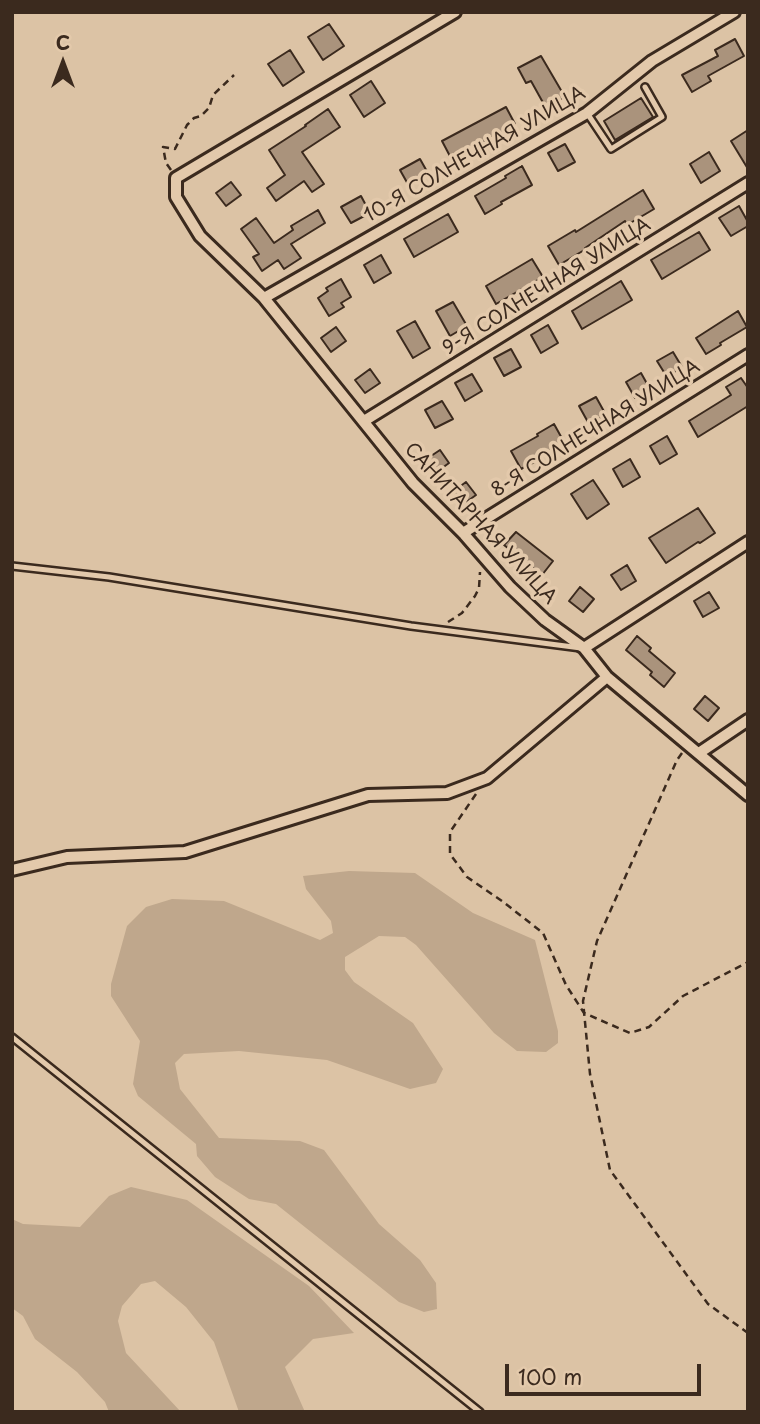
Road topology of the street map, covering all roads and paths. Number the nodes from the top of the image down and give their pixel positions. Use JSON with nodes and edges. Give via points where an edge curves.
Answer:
{"nodes":[{"id":1,"x":454,"y":12,"type":"edge"},
{"id":2,"x":734,"y":12,"type":"edge"},
{"id":3,"x":234,"y":75,"type":"dead end"},
{"id":4,"x":645,"y":87,"type":"dead end"},
{"id":5,"x":587,"y":113,"type":"junction"},
{"id":6,"x":176,"y":178,"type":"junction"},
{"id":7,"x":748,"y":183,"type":"edge"},
{"id":8,"x":264,"y":298,"type":"junction"},
{"id":9,"x":748,"y":355,"type":"edge"},
{"id":10,"x":364,"y":421,"type":"junction"},
{"id":11,"x":463,"y":533,"type":"junction"},
{"id":12,"x":748,"y":542,"type":"edge"},
{"id":13,"x":478,"y":563,"type":"dead end"},
{"id":14,"x":12,"y":566,"type":"edge"},
{"id":15,"x":444,"y":624,"type":"dead end"},
{"id":16,"x":584,"y":648,"type":"junction"},
{"id":17,"x":607,"y":677,"type":"junction"},
{"id":18,"x":748,"y":720,"type":"edge"},
{"id":19,"x":688,"y":744,"type":"junction"},
{"id":20,"x":699,"y":753,"type":"junction"},
{"id":21,"x":487,"y":778,"type":"junction"},
{"id":22,"x":748,"y":795,"type":"edge"},
{"id":23,"x":12,"y":870,"type":"edge"},
{"id":24,"x":748,"y":962,"type":"edge"},
{"id":25,"x":584,"y":1013,"type":"junction"},
{"id":26,"x":12,"y":1038,"type":"edge"},
{"id":27,"x":748,"y":1333,"type":"edge"},
{"id":28,"x":480,"y":1412,"type":"edge"}],
"edges":[{"from":1,"to":6,"type":"street"},
{"from":2,"to":5,"type":"street","name":"10-Я СОЛНЕЧНАЯ УЛИЦА","via":[[652,61]]},
{"from":3,"to":6,"type":"path","via":[[213,95],[209,108],[187,125],[175,149],[163,147]]},
{"from":4,"to":5,"type":"lane","via":[[662,117],[611,149]]},
{"from":5,"to":8,"type":"street","name":"10-Я СОЛНЕЧНАЯ УЛИЦА"},
{"from":6,"to":8,"type":"street","name":"САНИТАРНАЯ УЛИЦА","via":[[176,197],[200,236]]},
{"from":7,"to":10,"type":"street","name":"9-Я СОЛНЕЧНАЯ УЛИЦА"},
{"from":8,"to":10,"type":"street","name":"САНИТАРНАЯ УЛИЦА"},
{"from":9,"to":11,"type":"street","name":"8-Я СОЛНЕЧНАЯ УЛИЦА"},
{"from":10,"to":11,"type":"street","name":"САНИТАРНАЯ УЛИЦА","via":[[413,483]]},
{"from":11,"to":16,"type":"street","name":"САНИТАРНАЯ УЛИЦА","via":[[510,587]]},
{"from":12,"to":16,"type":"street"},
{"from":13,"to":15,"type":"path","via":[[481,573],[475,596]]},
{"from":14,"to":16,"type":"lane"},
{"from":16,"to":17,"type":"street","name":"САНИТАРНАЯ УЛИЦА"},
{"from":17,"to":19,"type":"street","name":"САНИТАРНАЯ УЛИЦА"},
{"from":17,"to":21,"type":"street"},
{"from":18,"to":20,"type":"street"},
{"from":19,"to":20,"type":"street","name":"САНИТАРНАЯ УЛИЦА"},
{"from":19,"to":25,"type":"path","via":[[597,941]]},
{"from":20,"to":22,"type":"street","name":"САНИТАРНАЯ УЛИЦА"},
{"from":21,"to":23,"type":"street","via":[[447,793],[369,795],[185,852],[67,858]]},
{"from":21,"to":25,"type":"path","via":[[450,832],[450,854],[467,877],[542,933]]},
{"from":24,"to":25,"type":"path","via":[[683,996],[649,1027],[630,1032]]},
{"from":25,"to":27,"type":"path","via":[[590,1074],[610,1170],[708,1304]]},
{"from":26,"to":28,"type":"lane"}]}
